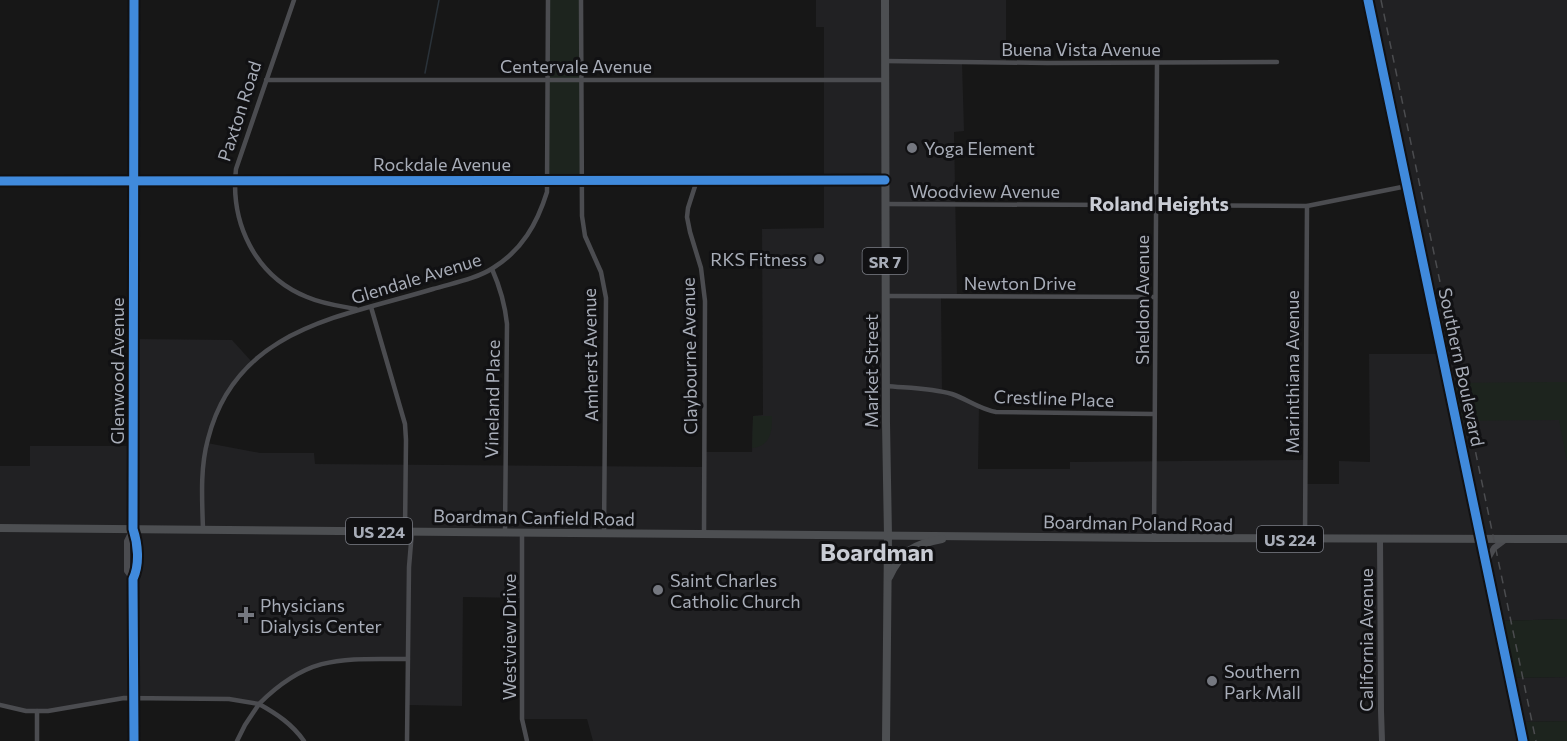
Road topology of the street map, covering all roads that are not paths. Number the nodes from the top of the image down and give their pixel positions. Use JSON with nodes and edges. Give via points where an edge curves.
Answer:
{"nodes":[{"id":1,"x":134,"y":0,"type":"edge"},
{"id":2,"x":294,"y":0,"type":"edge"},
{"id":3,"x":548,"y":0,"type":"edge"},
{"id":4,"x":581,"y":0,"type":"edge"},
{"id":5,"x":885,"y":0,"type":"edge"},
{"id":6,"x":1368,"y":0,"type":"edge"},
{"id":7,"x":885,"y":61,"type":"junction"},
{"id":8,"x":1277,"y":62,"type":"dead end"},
{"id":9,"x":1157,"y":63,"type":"junction"},
{"id":10,"x":266,"y":80,"type":"junction"},
{"id":11,"x":548,"y":80,"type":"junction"},
{"id":12,"x":582,"y":80,"type":"junction"},
{"id":13,"x":885,"y":80,"type":"junction"},
{"id":14,"x":697,"y":180,"type":"junction"},
{"id":15,"x":885,"y":180,"type":"junction"},
{"id":16,"x":0,"y":181,"type":"edge"},
{"id":17,"x":134,"y":181,"type":"junction"},
{"id":18,"x":236,"y":181,"type":"junction"},
{"id":19,"x":548,"y":181,"type":"junction"},
{"id":20,"x":581,"y":181,"type":"junction"},
{"id":21,"x":1407,"y":186,"type":"junction"},
{"id":22,"x":885,"y":204,"type":"junction"},
{"id":23,"x":1156,"y":205,"type":"junction"},
{"id":24,"x":1307,"y":206,"type":"junction"},
{"id":25,"x":492,"y":269,"type":"junction"},
{"id":26,"x":886,"y":296,"type":"junction"},
{"id":27,"x":1155,"y":297,"type":"junction"},
{"id":28,"x":371,"y":307,"type":"junction"},
{"id":29,"x":358,"y":309,"type":"junction"},
{"id":30,"x":886,"y":386,"type":"junction"},
{"id":31,"x":1155,"y":414,"type":"junction"},
{"id":32,"x":0,"y":528,"type":"edge"},
{"id":33,"x":133,"y":529,"type":"junction"},
{"id":34,"x":203,"y":529,"type":"junction"},
{"id":35,"x":409,"y":531,"type":"junction"},
{"id":36,"x":505,"y":532,"type":"junction"},
{"id":37,"x":522,"y":532,"type":"junction"},
{"id":38,"x":604,"y":533,"type":"junction"},
{"id":39,"x":704,"y":534,"type":"junction"},
{"id":40,"x":888,"y":536,"type":"junction"},
{"id":41,"x":957,"y":536,"type":"junction"},
{"id":42,"x":1154,"y":538,"type":"junction"},
{"id":43,"x":1380,"y":538,"type":"junction"},
{"id":44,"x":1481,"y":538,"type":"junction"},
{"id":45,"x":1305,"y":539,"type":"junction"},
{"id":46,"x":1508,"y":539,"type":"junction"},
{"id":47,"x":1567,"y":539,"type":"edge"},
{"id":48,"x":1486,"y":563,"type":"junction"},
{"id":49,"x":888,"y":581,"type":"junction"},
{"id":50,"x":408,"y":659,"type":"junction"},
{"id":51,"x":134,"y":699,"type":"junction"},
{"id":52,"x":259,"y":704,"type":"junction"},
{"id":53,"x":0,"y":705,"type":"edge"},
{"id":54,"x":37,"y":711,"type":"junction"},
{"id":55,"x":37,"y":741,"type":"edge"},
{"id":56,"x":134,"y":741,"type":"edge"},
{"id":57,"x":237,"y":741,"type":"edge"},
{"id":58,"x":304,"y":741,"type":"edge"},
{"id":59,"x":407,"y":741,"type":"edge"},
{"id":60,"x":527,"y":741,"type":"edge"},
{"id":61,"x":886,"y":741,"type":"edge"},
{"id":62,"x":1382,"y":741,"type":"edge"},
{"id":63,"x":1523,"y":741,"type":"edge"}],
"edges":[{"from":1,"to":17,"type":"street","name":"Glenwood Avenue"},
{"from":2,"to":10,"type":"street","name":"Paxton Road"},
{"from":3,"to":11,"type":"street","name":"Glendale Avenue"},
{"from":4,"to":12,"type":"street","name":"Amherst Avenue"},
{"from":5,"to":7,"type":"main road","name":"Market Street","number":"SR 7"},
{"from":6,"to":21,"type":"street","name":"Southern Boulevard"},
{"from":7,"to":9,"type":"street","name":"Buena Vista Avenue"},
{"from":7,"to":13,"type":"main road","name":"Market Street","number":"SR 7"},
{"from":8,"to":9,"type":"street","name":"Buena Vista Avenue"},
{"from":9,"to":23,"type":"street","name":"Sheldon Avenue"},
{"from":10,"to":11,"type":"street","name":"Centervale Avenue"},
{"from":10,"to":18,"type":"street","name":"Paxton Road","via":[[236,169]]},
{"from":11,"to":12,"type":"street","name":"Centervale Avenue"},
{"from":11,"to":19,"type":"street","name":"Glendale Avenue"},
{"from":12,"to":13,"type":"street","name":"Centervale Avenue"},
{"from":12,"to":20,"type":"street","name":"Amherst Avenue"},
{"from":13,"to":15,"type":"main road","name":"Market Street","number":"SR 7"},
{"from":14,"to":15,"type":"street","name":"Rockdale Avenue"},
{"from":14,"to":20,"type":"street","name":"Rockdale Avenue"},
{"from":14,"to":39,"type":"street","name":"Claybourne Avenue","via":[[687,217],[702,268],[705,301]]},
{"from":15,"to":22,"type":"main road","name":"Market Street","number":"SR 7"},
{"from":16,"to":17,"type":"street","name":"Rockdale Avenue"},
{"from":17,"to":18,"type":"street","name":"Rockdale Avenue"},
{"from":17,"to":33,"type":"street","name":"Glenwood Avenue"},
{"from":18,"to":19,"type":"street","name":"Rockdale Avenue"},
{"from":18,"to":29,"type":"street","name":"Paxton Road","via":[[238,215],[245,236],[271,274],[304,296]]},
{"from":19,"to":20,"type":"street","name":"Rockdale Avenue"},
{"from":19,"to":25,"type":"street","name":"Glendale Avenue","via":[[532,231]]},
{"from":20,"to":38,"type":"street","name":"Amherst Avenue","via":[[583,228],[601,272],[606,298]]},
{"from":21,"to":24,"type":"street","name":"Woodview Avenue"},
{"from":21,"to":44,"type":"street","name":"Southern Boulevard"},
{"from":22,"to":23,"type":"street","name":"Woodview Avenue"},
{"from":22,"to":26,"type":"main road","name":"Market Street","number":"SR 7"},
{"from":23,"to":24,"type":"street","name":"Woodview Avenue"},
{"from":23,"to":27,"type":"street","name":"Sheldon Avenue"},
{"from":24,"to":45,"type":"street","name":"Marinthiana Avenue"},
{"from":25,"to":28,"type":"street","name":"Glendale Avenue"},
{"from":25,"to":36,"type":"street","name":"Vineland Place","via":[[507,324]]},
{"from":26,"to":27,"type":"street","name":"Newton Drive"},
{"from":26,"to":30,"type":"main road","name":"Market Street","number":"SR 7"},
{"from":27,"to":31,"type":"street","name":"Sheldon Avenue"},
{"from":28,"to":29,"type":"street","name":"Glendale Avenue"},
{"from":28,"to":35,"type":"street","via":[[405,424]]},
{"from":29,"to":34,"type":"street","name":"Glendale Avenue","via":[[280,340],[234,382],[218,409],[208,439]]},
{"from":30,"to":31,"type":"street","name":"Crestline Place","via":[[942,392],[988,411],[1004,413]]},
{"from":30,"to":40,"type":"main road","name":"Market Street","number":"SR 7"},
{"from":31,"to":42,"type":"street","name":"Sheldon Avenue"},
{"from":32,"to":33,"type":"main road","name":"Boardman Canfield Road","number":"US 224"},
{"from":33,"to":34,"type":"main road","name":"Boardman Canfield Road","number":"US 224"},
{"from":33,"to":51,"type":"street","name":"Glenwood Avenue","via":[[137,541],[137,571],[133,579]]},
{"from":34,"to":35,"type":"main road","name":"Boardman Canfield Road","number":"US 224"},
{"from":35,"to":36,"type":"main road","name":"Boardman Canfield Road","number":"US 224"},
{"from":35,"to":50,"type":"street"},
{"from":36,"to":37,"type":"main road","name":"Boardman Canfield Road","number":"US 224"},
{"from":37,"to":38,"type":"main road","name":"Boardman Canfield Road","number":"US 224"},
{"from":37,"to":60,"type":"street","name":"Westview Drive","via":[[522,712]]},
{"from":38,"to":39,"type":"main road","name":"Boardman Canfield Road","number":"US 224"},
{"from":39,"to":40,"type":"main road","name":"Boardman Canfield Road","number":"US 224"},
{"from":40,"to":41,"type":"main road","name":"Boardman Poland Road","number":"US 224"},
{"from":40,"to":49,"type":"main road","name":"Market Street","number":"SR 7"},
{"from":41,"to":42,"type":"main road","name":"Boardman Poland Road","number":"US 224"},
{"from":41,"to":49,"type":"main road","via":[[909,549]]},
{"from":42,"to":45,"type":"main road","name":"Boardman Poland Road","number":"US 224"},
{"from":43,"to":44,"type":"main road","name":"Boardman Poland Road","number":"US 224"},
{"from":43,"to":45,"type":"main road","name":"Boardman Poland Road","number":"US 224"},
{"from":43,"to":62,"type":"street","name":"California Avenue"},
{"from":44,"to":46,"type":"main road","name":"Boardman Poland Road","number":"US 224"},
{"from":44,"to":48,"type":"street","name":"Southern Boulevard"},
{"from":46,"to":47,"type":"main road","name":"Boardman Poland Road","number":"US 224"},
{"from":46,"to":48,"type":"street","via":[[1495,547]]},
{"from":48,"to":63,"type":"street","name":"Southern Boulevard"},
{"from":49,"to":61,"type":"main road","name":"Market Street","number":"SR 7"},
{"from":50,"to":52,"type":"street","via":[[350,659],[320,664],[287,680]]},
{"from":50,"to":59,"type":"street"},
{"from":51,"to":52,"type":"street","via":[[229,699]]},
{"from":51,"to":54,"type":"street"},
{"from":51,"to":56,"type":"street","name":"Glenwood Avenue"},
{"from":52,"to":57,"type":"street"},
{"from":52,"to":58,"type":"street","via":[[288,722]]},
{"from":53,"to":54,"type":"street"},
{"from":54,"to":55,"type":"street"}]}
